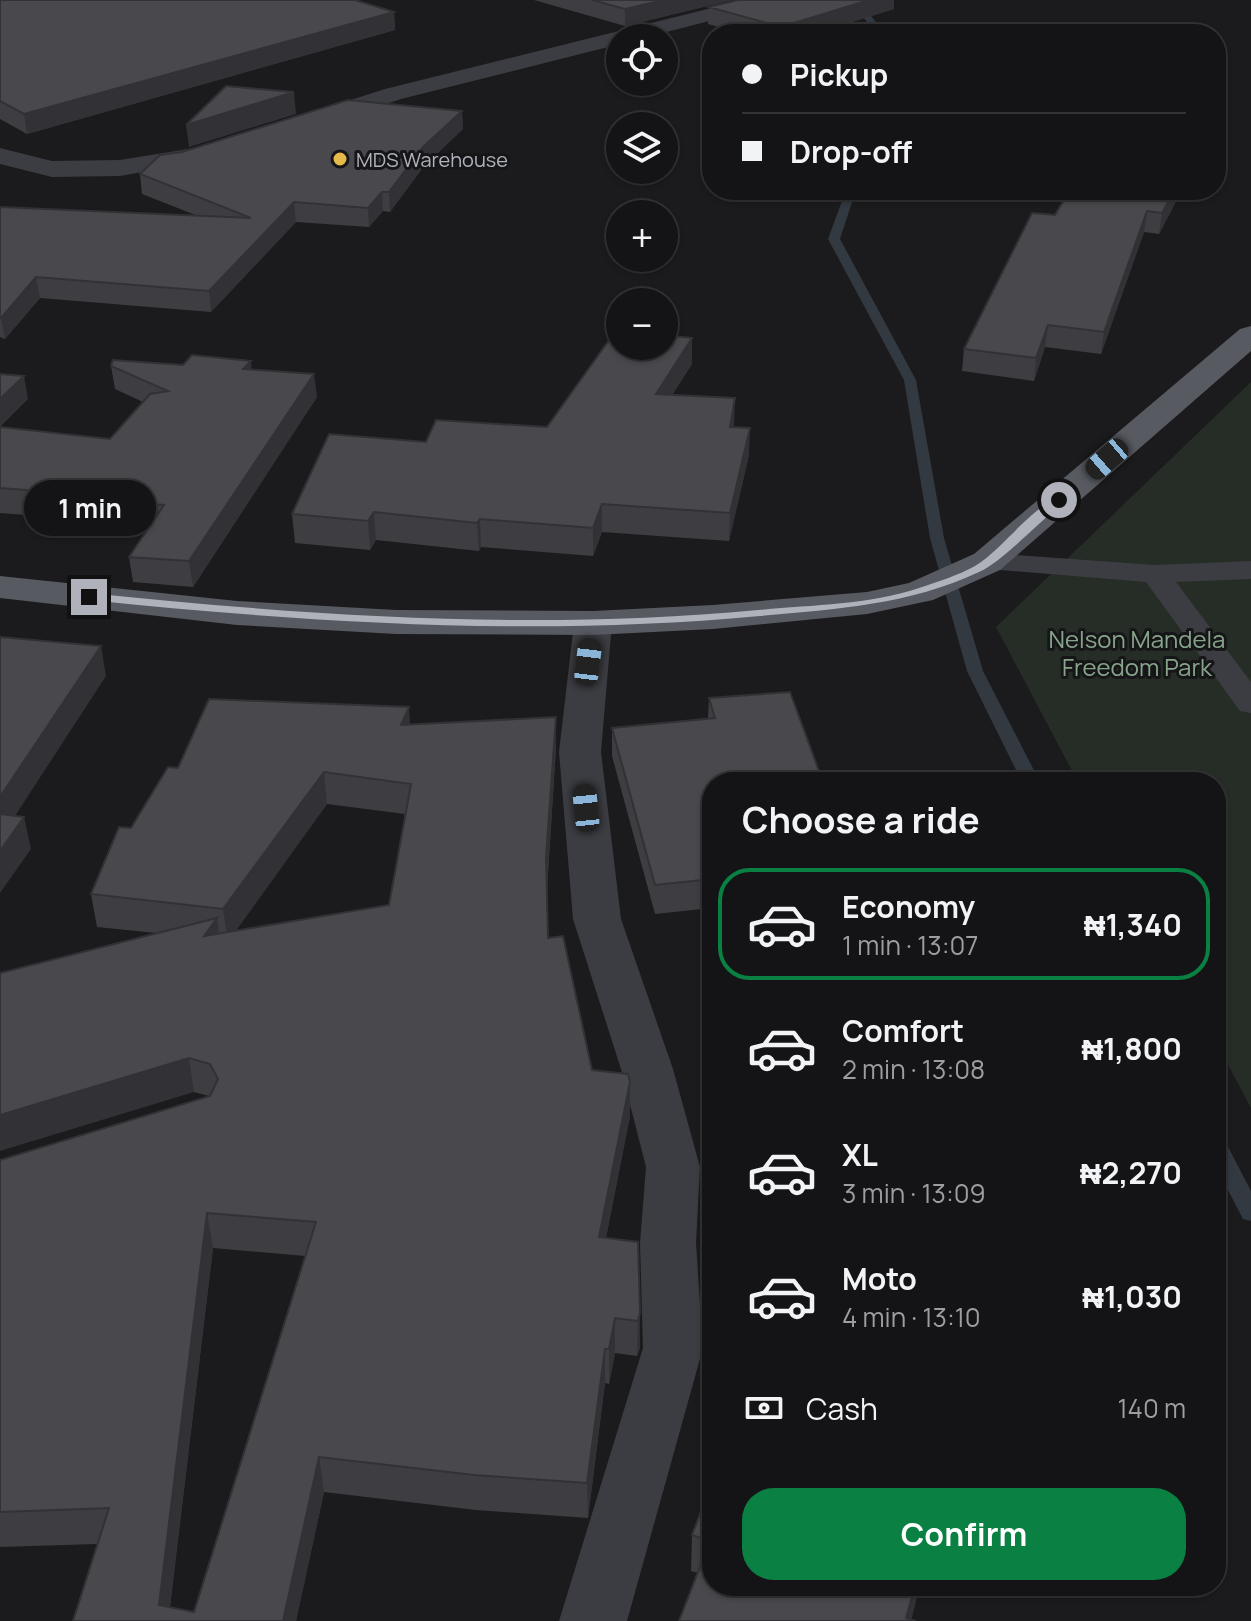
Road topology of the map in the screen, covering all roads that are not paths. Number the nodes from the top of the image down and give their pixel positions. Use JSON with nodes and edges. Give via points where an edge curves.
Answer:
{"nodes":[{"id":1,"x":769,"y":0,"type":"edge"},
{"id":2,"x":289,"y":128,"type":"edge"},
{"id":3,"x":230,"y":148,"type":"edge"},
{"id":4,"x":0,"y":156,"type":"edge"},
{"id":5,"x":1251,"y":335,"type":"edge"},
{"id":6,"x":983,"y":565,"type":"junction"},
{"id":7,"x":1251,"y":570,"type":"edge"},
{"id":8,"x":1155,"y":574,"type":"junction"},
{"id":9,"x":0,"y":587,"type":"edge"},
{"id":10,"x":593,"y":623,"type":"junction"},
{"id":11,"x":1251,"y":704,"type":"edge"},
{"id":12,"x":593,"y":1621,"type":"edge"}],
"edges":[{"from":1,"to":2,"type":"street","via":[[393,94]]},
{"from":3,"to":4,"type":"street","via":[[120,168],[52,169]]},
{"from":5,"to":6,"type":"main road"},
{"from":6,"to":8,"type":"lane"},
{"from":6,"to":10,"type":"main road","via":[[920,592],[867,603]]},
{"from":7,"to":8,"type":"lane"},
{"from":8,"to":11,"type":"lane"},
{"from":9,"to":10,"type":"main road","via":[[253,614],[396,622]]},
{"from":10,"to":12,"type":"street","via":[[580,752],[597,919],[673,1167],[668,1243],[673,1348]]}]}
